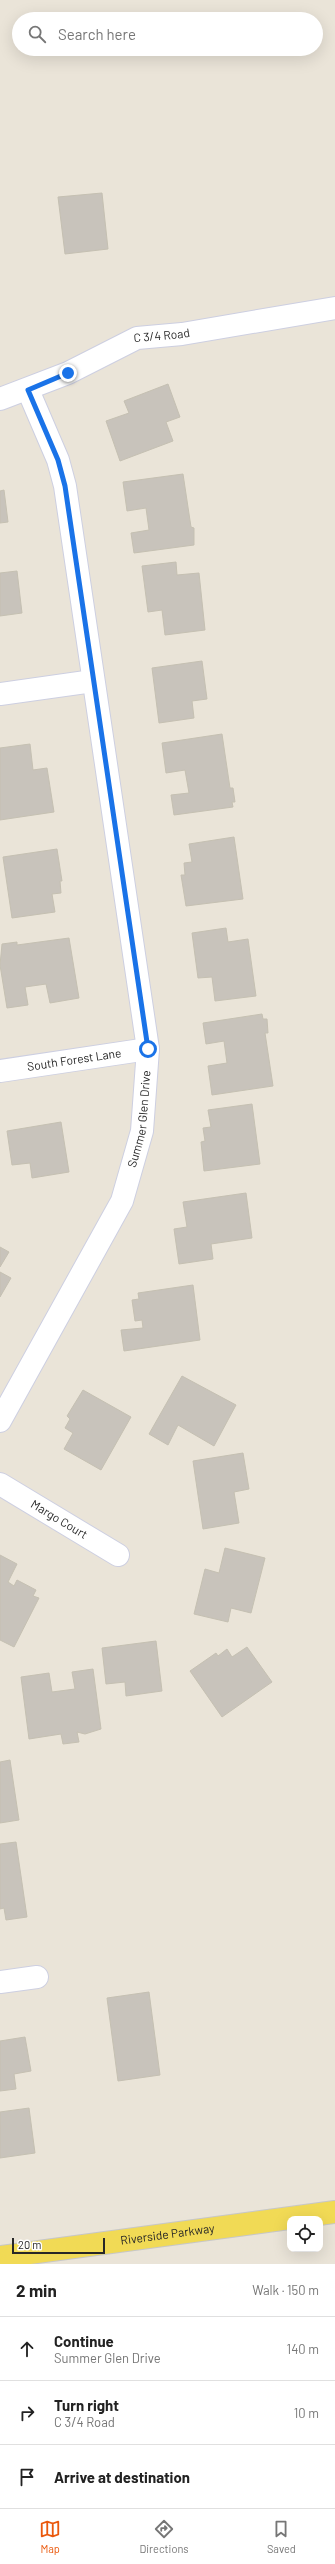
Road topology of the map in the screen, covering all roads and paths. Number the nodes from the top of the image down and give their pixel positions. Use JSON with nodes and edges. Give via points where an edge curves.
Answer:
{"nodes":[{"id":1,"x":335,"y":308,"type":"edge"},
{"id":2,"x":28,"y":390,"type":"junction"},
{"id":3,"x":0,"y":399,"type":"edge"},
{"id":4,"x":93,"y":681,"type":"junction"},
{"id":5,"x":0,"y":694,"type":"edge"},
{"id":6,"x":148,"y":1049,"type":"junction"},
{"id":7,"x":0,"y":1071,"type":"edge"},
{"id":8,"x":0,"y":1421,"type":"edge"},
{"id":9,"x":0,"y":1484,"type":"edge"},
{"id":10,"x":118,"y":1555,"type":"dead end"},
{"id":11,"x":37,"y":1977,"type":"dead end"},
{"id":12,"x":0,"y":1982,"type":"edge"},
{"id":13,"x":335,"y":2212,"type":"edge"},
{"id":14,"x":0,"y":2257,"type":"edge"}],
"edges":[{"from":1,"to":2,"type":"street","name":"C 3/4 Road","via":[[182,334],[137,338]]},
{"from":2,"to":3,"type":"street","name":"C 3/4 Road"},
{"from":2,"to":4,"type":"street","name":"Summer Glen Drive","via":[[58,460],[65,486]]},
{"from":4,"to":5,"type":"street"},
{"from":4,"to":6,"type":"street","name":"Summer Glen Drive"},
{"from":6,"to":7,"type":"street","name":"South Forest Lane"},
{"from":6,"to":8,"type":"street","name":"Summer Glen Drive","via":[[142,1130],[122,1201]]},
{"from":9,"to":10,"type":"street","name":"Margo Court"},
{"from":11,"to":12,"type":"street"},
{"from":13,"to":14,"type":"main road","name":"Riverside Parkway"}]}
